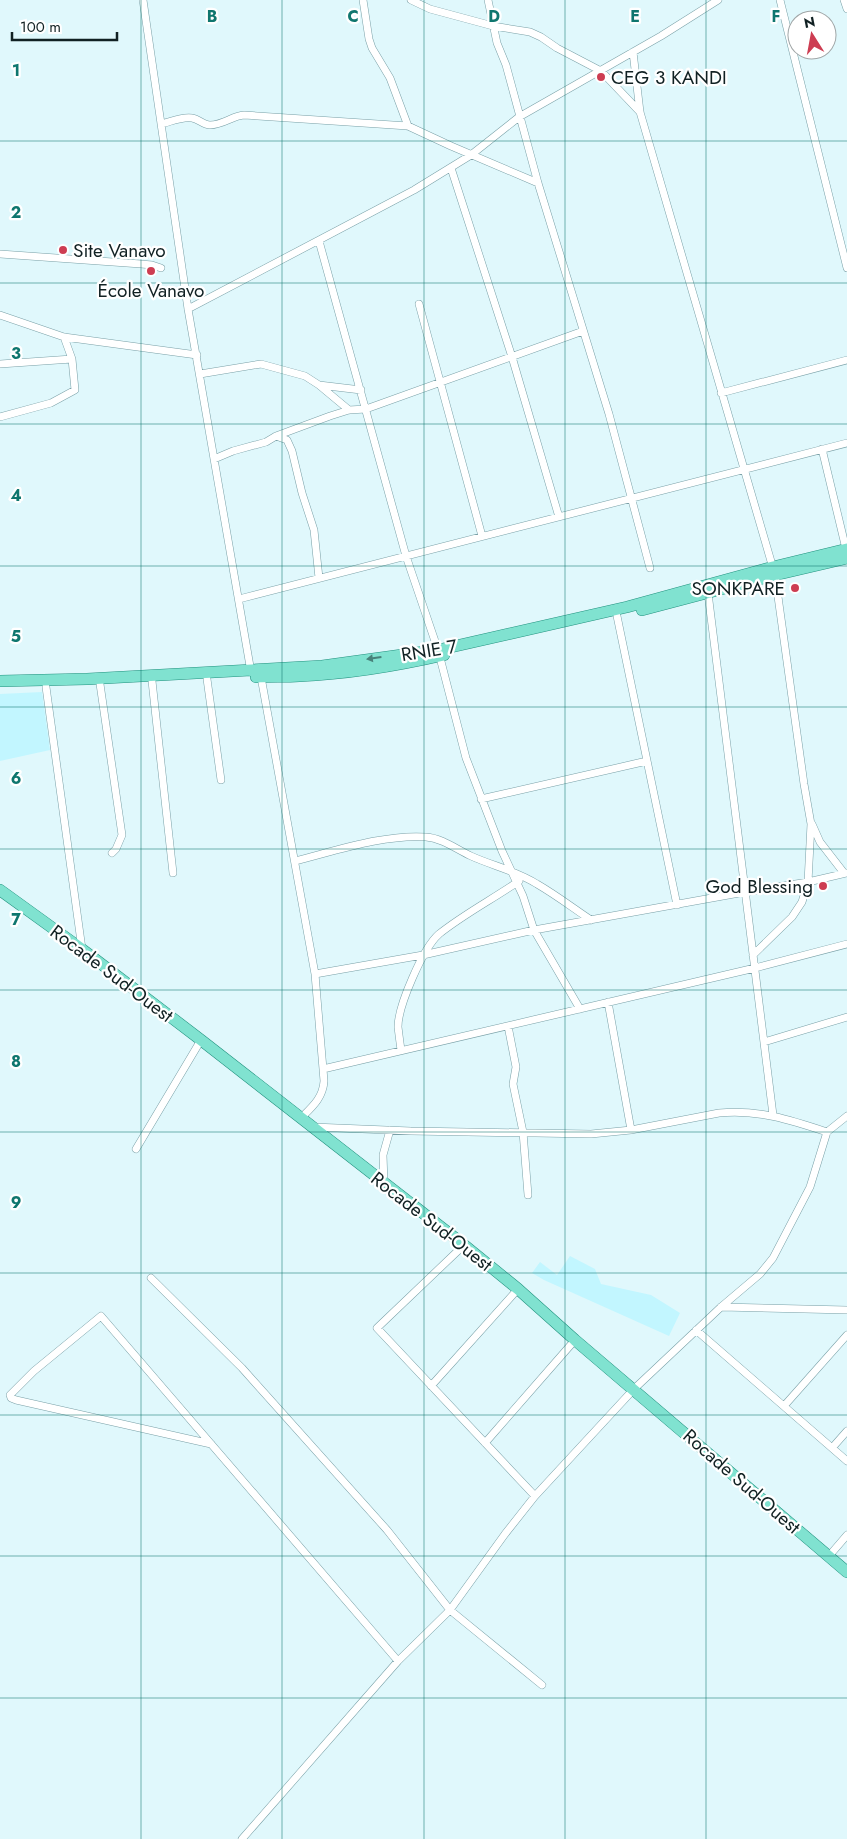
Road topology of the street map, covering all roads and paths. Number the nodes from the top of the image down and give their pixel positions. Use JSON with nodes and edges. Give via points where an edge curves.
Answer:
{"nodes":[{"id":1,"x":143,"y":0,"type":"edge"},
{"id":2,"x":363,"y":0,"type":"edge"},
{"id":3,"x":411,"y":0,"type":"edge"},
{"id":4,"x":488,"y":0,"type":"edge"},
{"id":5,"x":703,"y":0,"type":"edge"},
{"id":6,"x":718,"y":0,"type":"edge"},
{"id":7,"x":780,"y":0,"type":"edge"},
{"id":8,"x":844,"y":0,"type":"edge"},
{"id":9,"x":710,"y":6,"type":"junction"},
{"id":10,"x":847,"y":9,"type":"edge"},
{"id":11,"x":493,"y":26,"type":"junction"},
{"id":12,"x":633,"y":52,"type":"junction"},
{"id":13,"x":601,"y":71,"type":"junction"},
{"id":14,"x":640,"y":112,"type":"junction"},
{"id":15,"x":519,"y":117,"type":"junction"},
{"id":16,"x":162,"y":124,"type":"junction"},
{"id":17,"x":408,"y":126,"type":"junction"},
{"id":18,"x":471,"y":155,"type":"junction"},
{"id":19,"x":451,"y":168,"type":"junction"},
{"id":20,"x":538,"y":183,"type":"junction"},
{"id":21,"x":319,"y":241,"type":"junction"},
{"id":22,"x":0,"y":254,"type":"edge"},
{"id":23,"x":161,"y":268,"type":"dead end"},
{"id":24,"x":847,"y":268,"type":"edge"},
{"id":25,"x":419,"y":304,"type":"dead end"},
{"id":26,"x":188,"y":310,"type":"junction"},
{"id":27,"x":0,"y":314,"type":"edge"},
{"id":28,"x":583,"y":332,"type":"junction"},
{"id":29,"x":64,"y":337,"type":"junction"},
{"id":30,"x":197,"y":355,"type":"junction"},
{"id":31,"x":512,"y":357,"type":"junction"},
{"id":32,"x":72,"y":359,"type":"junction"},
{"id":33,"x":847,"y":360,"type":"edge"},
{"id":34,"x":0,"y":364,"type":"edge"},
{"id":35,"x":200,"y":374,"type":"junction"},
{"id":36,"x":440,"y":382,"type":"junction"},
{"id":37,"x":320,"y":385,"type":"junction"},
{"id":38,"x":360,"y":390,"type":"junction"},
{"id":39,"x":722,"y":393,"type":"junction"},
{"id":40,"x":366,"y":409,"type":"junction"},
{"id":41,"x":349,"y":410,"type":"junction"},
{"id":42,"x":0,"y":416,"type":"edge"},
{"id":43,"x":276,"y":436,"type":"junction"},
{"id":44,"x":847,"y":442,"type":"edge"},
{"id":45,"x":822,"y":449,"type":"junction"},
{"id":46,"x":214,"y":459,"type":"junction"},
{"id":47,"x":744,"y":469,"type":"junction"},
{"id":48,"x":631,"y":498,"type":"junction"},
{"id":49,"x":559,"y":517,"type":"junction"},
{"id":50,"x":482,"y":536,"type":"junction"},
{"id":51,"x":847,"y":549,"type":"edge"},
{"id":52,"x":406,"y":556,"type":"junction"},
{"id":53,"x":847,"y":558,"type":"edge"},
{"id":54,"x":650,"y":568,"type":"dead end"},
{"id":55,"x":774,"y":571,"type":"junction"},
{"id":56,"x":319,"y":578,"type":"junction"},
{"id":57,"x":708,"y":593,"type":"junction"},
{"id":58,"x":239,"y":599,"type":"junction"},
{"id":59,"x":617,"y":616,"type":"junction"},
{"id":60,"x":439,"y":653,"type":"junction"},
{"id":61,"x":254,"y":674,"type":"junction"},
{"id":62,"x":206,"y":679,"type":"junction"},
{"id":63,"x":0,"y":681,"type":"edge"},
{"id":64,"x":152,"y":681,"type":"junction"},
{"id":65,"x":100,"y":684,"type":"junction"},
{"id":66,"x":46,"y":687,"type":"junction"},
{"id":67,"x":0,"y":689,"type":"edge"},
{"id":68,"x":647,"y":760,"type":"junction"},
{"id":69,"x":221,"y":780,"type":"dead end"},
{"id":70,"x":482,"y":799,"type":"junction"},
{"id":71,"x":811,"y":824,"type":"junction"},
{"id":72,"x":112,"y":854,"type":"dead end"},
{"id":73,"x":295,"y":861,"type":"junction"},
{"id":74,"x":512,"y":871,"type":"junction"},
{"id":75,"x":173,"y":873,"type":"dead end"},
{"id":76,"x":846,"y":873,"type":"edge"},
{"id":77,"x":524,"y":877,"type":"junction"},
{"id":78,"x":517,"y":882,"type":"junction"},
{"id":79,"x":808,"y":882,"type":"junction"},
{"id":80,"x":0,"y":890,"type":"edge"},
{"id":81,"x":745,"y":892,"type":"junction"},
{"id":82,"x":677,"y":904,"type":"junction"},
{"id":83,"x":591,"y":920,"type":"junction"},
{"id":84,"x":534,"y":930,"type":"junction"},
{"id":85,"x":847,"y":944,"type":"edge"},
{"id":86,"x":82,"y":950,"type":"junction"},
{"id":87,"x":423,"y":955,"type":"junction"},
{"id":88,"x":753,"y":955,"type":"junction"},
{"id":89,"x":755,"y":968,"type":"junction"},
{"id":90,"x":315,"y":974,"type":"junction"},
{"id":91,"x":608,"y":1002,"type":"junction"},
{"id":92,"x":580,"y":1009,"type":"junction"},
{"id":93,"x":847,"y":1017,"type":"edge"},
{"id":94,"x":508,"y":1026,"type":"junction"},
{"id":95,"x":201,"y":1040,"type":"junction"},
{"id":96,"x":764,"y":1042,"type":"junction"},
{"id":97,"x":401,"y":1050,"type":"junction"},
{"id":98,"x":323,"y":1070,"type":"junction"},
{"id":99,"x":773,"y":1115,"type":"junction"},
{"id":100,"x":847,"y":1116,"type":"edge"},
{"id":101,"x":301,"y":1118,"type":"junction"},
{"id":102,"x":311,"y":1127,"type":"junction"},
{"id":103,"x":390,"y":1130,"type":"junction"},
{"id":104,"x":631,"y":1130,"type":"junction"},
{"id":105,"x":523,"y":1132,"type":"junction"},
{"id":106,"x":827,"y":1132,"type":"junction"},
{"id":107,"x":136,"y":1149,"type":"dead end"},
{"id":108,"x":384,"y":1183,"type":"junction"},
{"id":109,"x":528,"y":1195,"type":"dead end"},
{"id":110,"x":464,"y":1245,"type":"junction"},
{"id":111,"x":151,"y":1278,"type":"dead end"},
{"id":112,"x":518,"y":1289,"type":"junction"},
{"id":113,"x":721,"y":1307,"type":"junction"},
{"id":114,"x":847,"y":1310,"type":"edge"},
{"id":115,"x":696,"y":1330,"type":"junction"},
{"id":116,"x":847,"y":1336,"type":"edge"},
{"id":117,"x":576,"y":1340,"type":"junction"},
{"id":118,"x":431,"y":1386,"type":"junction"},
{"id":119,"x":634,"y":1389,"type":"junction"},
{"id":120,"x":784,"y":1406,"type":"junction"},
{"id":121,"x":847,"y":1431,"type":"edge"},
{"id":122,"x":485,"y":1443,"type":"junction"},
{"id":123,"x":210,"y":1444,"type":"junction"},
{"id":124,"x":832,"y":1448,"type":"junction"},
{"id":125,"x":847,"y":1461,"type":"edge"},
{"id":126,"x":535,"y":1496,"type":"junction"},
{"id":127,"x":847,"y":1535,"type":"edge"},
{"id":128,"x":828,"y":1556,"type":"junction"},
{"id":129,"x":847,"y":1572,"type":"edge"},
{"id":130,"x":450,"y":1610,"type":"junction"},
{"id":131,"x":398,"y":1661,"type":"junction"},
{"id":132,"x":542,"y":1685,"type":"dead end"},
{"id":133,"x":242,"y":1839,"type":"edge"}],
"edges":[{"from":1,"to":16,"type":"street"},
{"from":2,"to":17,"type":"street","via":[[369,40],[390,78]]},
{"from":3,"to":11,"type":"street","via":[[430,9]]},
{"from":4,"to":11,"type":"street"},
{"from":5,"to":9,"type":"street"},
{"from":6,"to":9,"type":"street"},
{"from":7,"to":24,"type":"street"},
{"from":8,"to":10,"type":"street"},
{"from":9,"to":12,"type":"street"},
{"from":11,"to":13,"type":"street","via":[[530,32]]},
{"from":11,"to":15,"type":"street"},
{"from":12,"to":13,"type":"street"},
{"from":12,"to":14,"type":"street"},
{"from":13,"to":14,"type":"street"},
{"from":13,"to":15,"type":"street"},
{"from":14,"to":39,"type":"street"},
{"from":15,"to":18,"type":"street"},
{"from":15,"to":20,"type":"street"},
{"from":16,"to":17,"type":"street","via":[[192,118],[210,125],[244,114]]},
{"from":16,"to":26,"type":"street"},
{"from":17,"to":18,"type":"street"},
{"from":18,"to":19,"type":"street"},
{"from":18,"to":20,"type":"street"},
{"from":19,"to":21,"type":"street"},
{"from":19,"to":31,"type":"street"},
{"from":20,"to":28,"type":"street"},
{"from":21,"to":26,"type":"street"},
{"from":21,"to":38,"type":"street"},
{"from":22,"to":23,"type":"street"},
{"from":25,"to":36,"type":"street"},
{"from":26,"to":30,"type":"street"},
{"from":27,"to":29,"type":"street"},
{"from":28,"to":31,"type":"street"},
{"from":28,"to":48,"type":"street"},
{"from":29,"to":30,"type":"street"},
{"from":29,"to":32,"type":"street"},
{"from":30,"to":35,"type":"street"},
{"from":31,"to":36,"type":"street"},
{"from":31,"to":49,"type":"street"},
{"from":32,"to":34,"type":"street"},
{"from":32,"to":42,"type":"street","via":[[75,390],[51,403]]},
{"from":33,"to":39,"type":"street"},
{"from":35,"to":37,"type":"street","via":[[261,364],[305,376]]},
{"from":35,"to":46,"type":"street"},
{"from":36,"to":40,"type":"street"},
{"from":36,"to":50,"type":"street"},
{"from":37,"to":38,"type":"street"},
{"from":37,"to":41,"type":"street"},
{"from":38,"to":40,"type":"street"},
{"from":39,"to":47,"type":"street"},
{"from":40,"to":41,"type":"street"},
{"from":40,"to":52,"type":"street"},
{"from":41,"to":43,"type":"street"},
{"from":43,"to":46,"type":"street"},
{"from":43,"to":56,"type":"street","via":[[287,440],[292,450],[314,530]]},
{"from":44,"to":45,"type":"street"},
{"from":45,"to":47,"type":"street"},
{"from":45,"to":51,"type":"street"},
{"from":46,"to":58,"type":"street"},
{"from":47,"to":48,"type":"street"},
{"from":47,"to":55,"type":"street"},
{"from":48,"to":49,"type":"street"},
{"from":48,"to":54,"type":"street"},
{"from":49,"to":50,"type":"street"},
{"from":50,"to":52,"type":"street"},
{"from":51,"to":55,"type":"main road","name":"RNIE 7","number":"RNIE 7"},
{"from":52,"to":56,"type":"street"},
{"from":52,"to":60,"type":"street"},
{"from":53,"to":55,"type":"main road","name":"RNIE 7","number":"RNIE 7"},
{"from":55,"to":57,"type":"main road","name":"RNIE 7","number":"RNIE 7"},
{"from":55,"to":60,"type":"main road","name":"RNIE 7","number":"RNIE 7"},
{"from":55,"to":71,"type":"street"},
{"from":56,"to":58,"type":"street"},
{"from":57,"to":59,"type":"main road","name":"RNIE 7","number":"RNIE 7"},
{"from":57,"to":81,"type":"street"},
{"from":58,"to":61,"type":"street"},
{"from":59,"to":60,"type":"main road","name":"RNIE 7","number":"RNIE 7"},
{"from":59,"to":68,"type":"street"},
{"from":60,"to":61,"type":"main road","name":"RNIE 7","number":"RNIE 7","via":[[402,664],[352,671],[300,676]]},
{"from":60,"to":70,"type":"street","via":[[466,758]]},
{"from":61,"to":62,"type":"main road","name":"RNIE 7","number":"RNIE 7"},
{"from":61,"to":63,"type":"main road","name":"RNIE 7","number":"RNIE 7"},
{"from":61,"to":73,"type":"street"},
{"from":62,"to":64,"type":"main road","name":"RNIE 7","number":"RNIE 7"},
{"from":62,"to":69,"type":"street"},
{"from":64,"to":65,"type":"main road","name":"RNIE 7","number":"RNIE 7"},
{"from":64,"to":75,"type":"street"},
{"from":65,"to":66,"type":"main road","name":"RNIE 7","number":"RNIE 7"},
{"from":65,"to":72,"type":"street","via":[[122,835]]},
{"from":66,"to":67,"type":"main road","name":"RNIE 7","number":"RNIE 7"},
{"from":66,"to":86,"type":"street"},
{"from":68,"to":70,"type":"street"},
{"from":68,"to":82,"type":"street"},
{"from":70,"to":74,"type":"street"},
{"from":71,"to":76,"type":"street","via":[[820,842]]},
{"from":71,"to":79,"type":"street"},
{"from":73,"to":74,"type":"street","via":[[378,841],[428,837]]},
{"from":73,"to":90,"type":"street"},
{"from":74,"to":77,"type":"street"},
{"from":74,"to":78,"type":"street"},
{"from":76,"to":79,"type":"street"},
{"from":77,"to":78,"type":"street"},
{"from":77,"to":83,"type":"street"},
{"from":78,"to":84,"type":"street"},
{"from":78,"to":87,"type":"street","via":[[438,935]]},
{"from":79,"to":81,"type":"street"},
{"from":79,"to":88,"type":"street","via":[[798,910]]},
{"from":80,"to":86,"type":"main road","name":"Rocade Sud-Ouest"},
{"from":81,"to":82,"type":"street"},
{"from":81,"to":88,"type":"street"},
{"from":82,"to":83,"type":"street"},
{"from":83,"to":84,"type":"street"},
{"from":84,"to":87,"type":"street"},
{"from":84,"to":92,"type":"street"},
{"from":85,"to":89,"type":"street"},
{"from":86,"to":95,"type":"main road","name":"Rocade Sud-Ouest"},
{"from":87,"to":90,"type":"street"},
{"from":87,"to":97,"type":"street","via":[[400,1017]]},
{"from":88,"to":89,"type":"street"},
{"from":89,"to":91,"type":"street"},
{"from":89,"to":96,"type":"street"},
{"from":90,"to":98,"type":"street"},
{"from":91,"to":92,"type":"street"},
{"from":91,"to":104,"type":"street"},
{"from":92,"to":94,"type":"street"},
{"from":93,"to":96,"type":"street"},
{"from":94,"to":97,"type":"street"},
{"from":94,"to":105,"type":"street","via":[[516,1067],[514,1088]]},
{"from":95,"to":101,"type":"main road","name":"Rocade Sud-Ouest"},
{"from":95,"to":107,"type":"street"},
{"from":96,"to":99,"type":"street"},
{"from":97,"to":98,"type":"street"},
{"from":98,"to":101,"type":"street","via":[[320,1097]]},
{"from":99,"to":104,"type":"street","via":[[719,1113]]},
{"from":99,"to":106,"type":"street"},
{"from":100,"to":106,"type":"street"},
{"from":101,"to":102,"type":"main road","name":"Rocade Sud-Ouest"},
{"from":102,"to":103,"type":"street"},
{"from":102,"to":108,"type":"main road","name":"Rocade Sud-Ouest"},
{"from":103,"to":105,"type":"street"},
{"from":103,"to":108,"type":"street","via":[[383,1155]]},
{"from":104,"to":105,"type":"street","via":[[591,1134]]},
{"from":105,"to":109,"type":"street"},
{"from":106,"to":113,"type":"street","via":[[810,1187],[773,1258],[760,1274]]},
{"from":108,"to":110,"type":"main road","name":"Rocade Sud-Ouest"},
{"from":110,"to":112,"type":"main road","name":"Rocade Sud-Ouest"},
{"from":110,"to":118,"type":"street","via":[[377,1328]]},
{"from":111,"to":130,"type":"street","via":[[242,1368],[387,1530]]},
{"from":112,"to":117,"type":"main road","name":"Rocade Sud-Ouest"},
{"from":112,"to":118,"type":"street"},
{"from":113,"to":114,"type":"street"},
{"from":113,"to":115,"type":"street"},
{"from":115,"to":119,"type":"street"},
{"from":115,"to":120,"type":"street"},
{"from":116,"to":120,"type":"street"},
{"from":117,"to":119,"type":"main road","name":"Rocade Sud-Ouest"},
{"from":117,"to":122,"type":"street"},
{"from":118,"to":122,"type":"street"},
{"from":119,"to":126,"type":"street"},
{"from":119,"to":128,"type":"main road","name":"Rocade Sud-Ouest"},
{"from":120,"to":124,"type":"street"},
{"from":121,"to":124,"type":"street"},
{"from":122,"to":126,"type":"street"},
{"from":123,"to":123,"type":"street","via":[[16,1400],[10,1395],[101,1316]]},
{"from":123,"to":131,"type":"street"},
{"from":124,"to":125,"type":"street"},
{"from":126,"to":130,"type":"street"},
{"from":127,"to":128,"type":"street"},
{"from":128,"to":129,"type":"main road","name":"Rocade Sud-Ouest"},
{"from":130,"to":131,"type":"street"},
{"from":130,"to":132,"type":"street"},
{"from":131,"to":133,"type":"street"}]}
